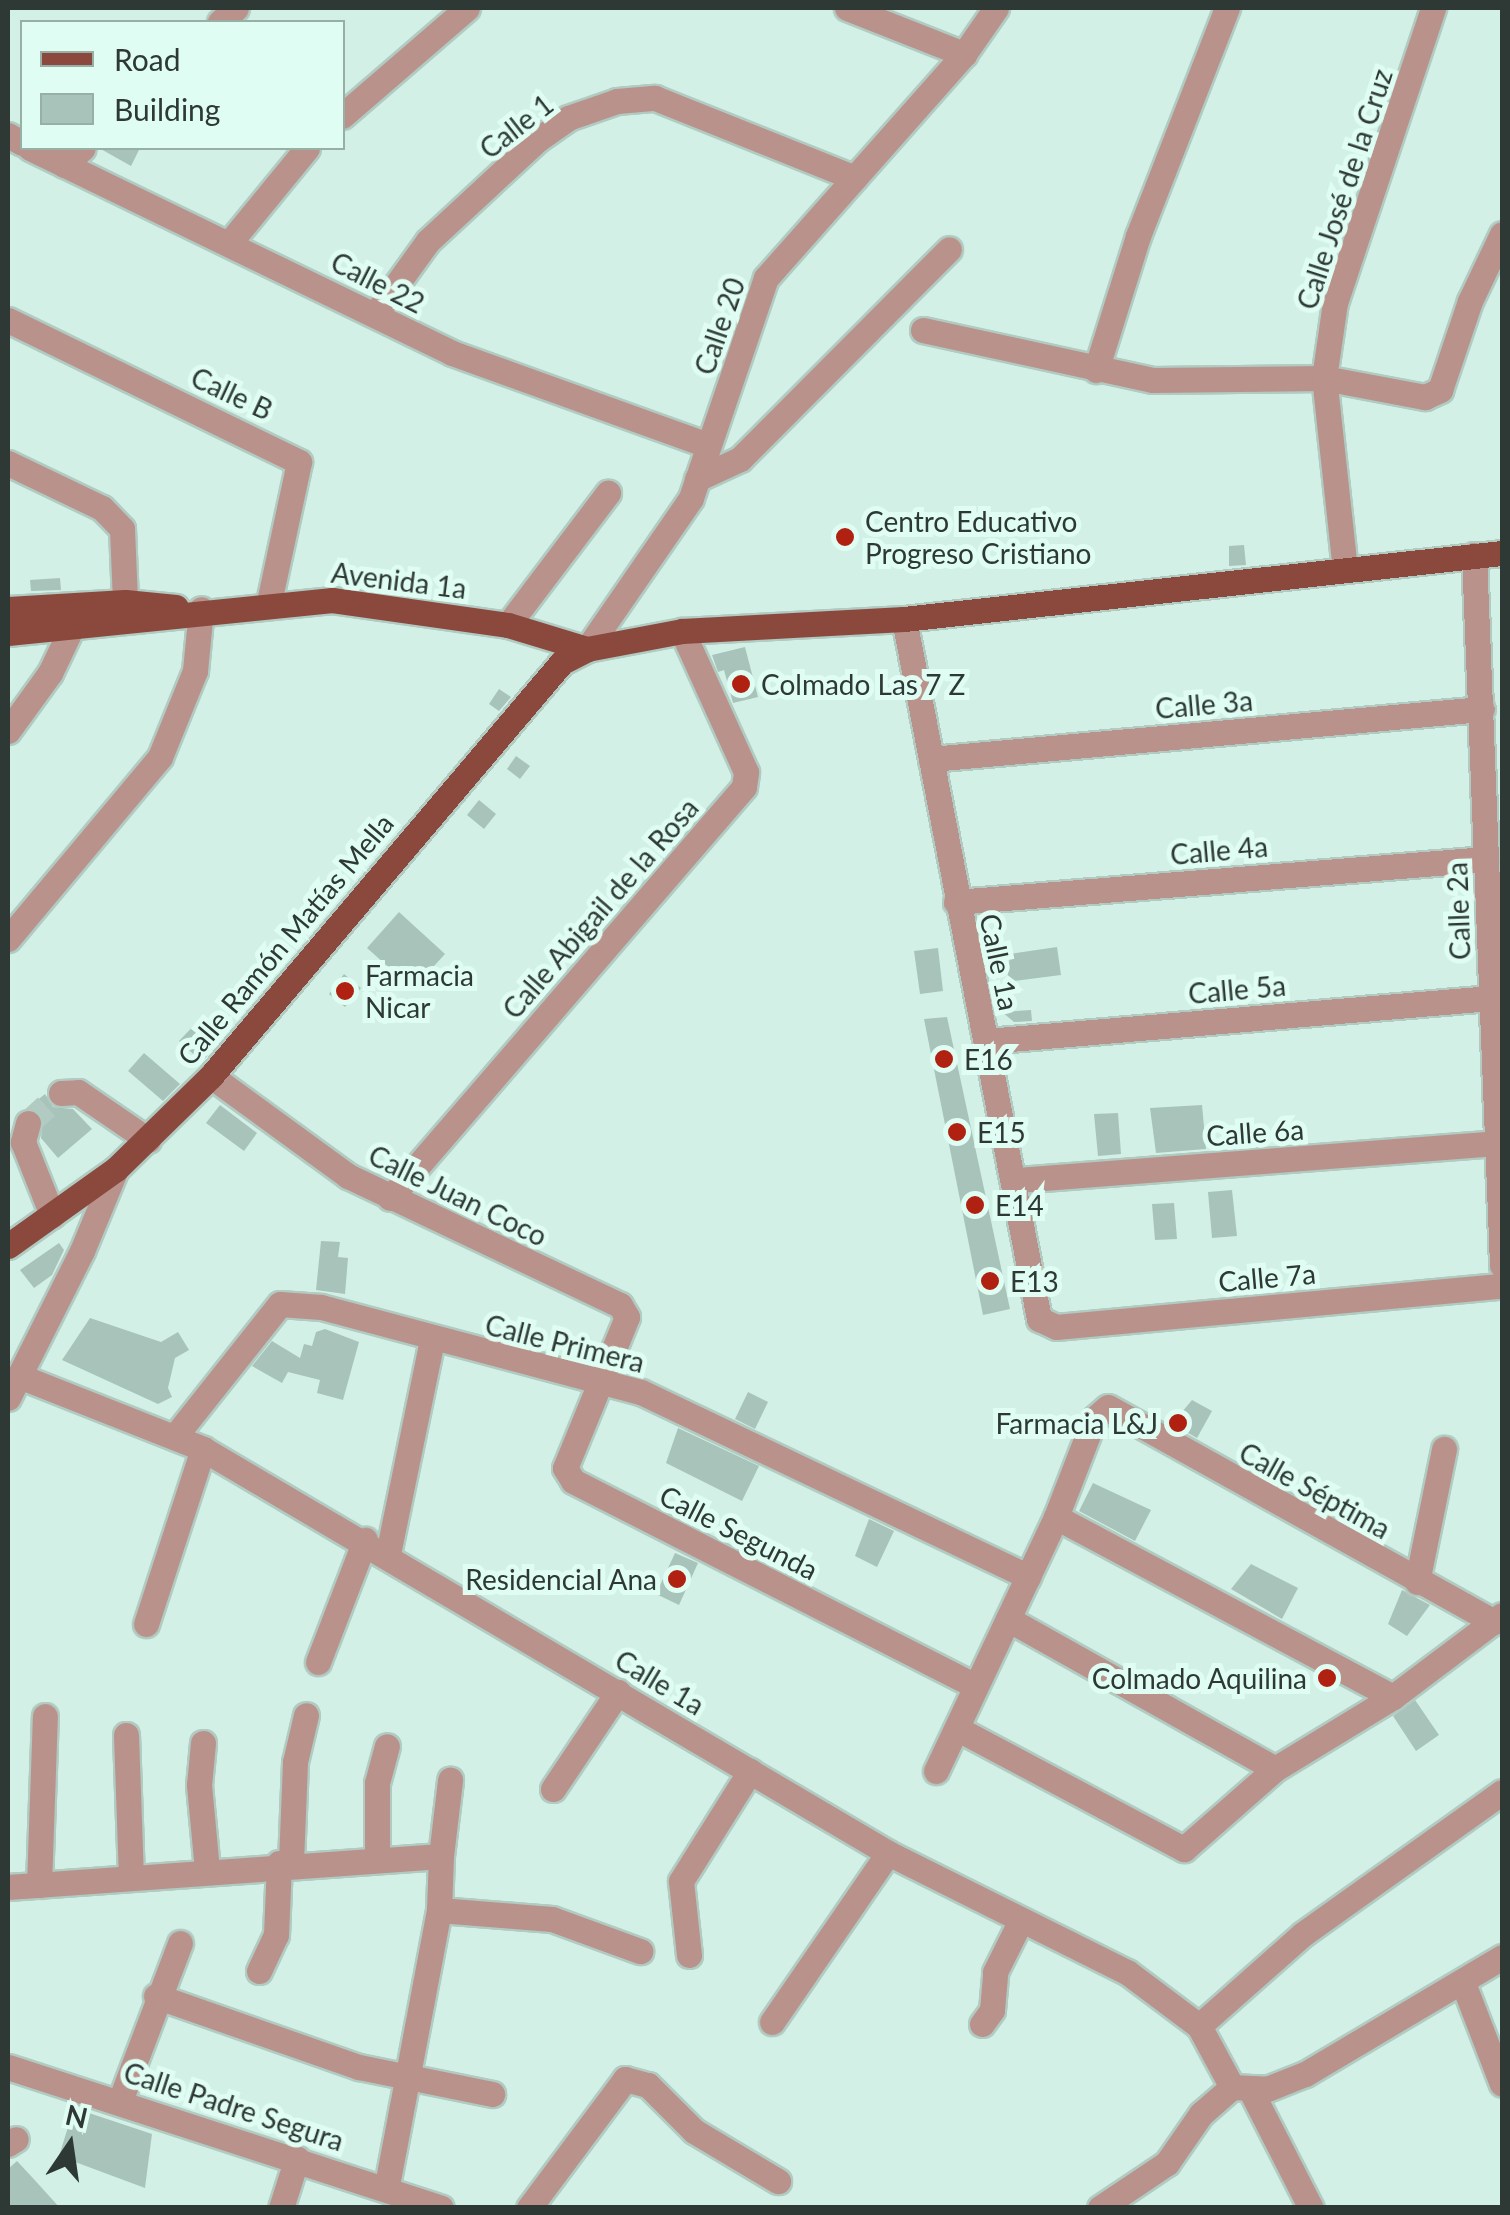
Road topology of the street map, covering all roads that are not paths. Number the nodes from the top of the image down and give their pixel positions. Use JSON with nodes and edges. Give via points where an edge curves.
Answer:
{"nodes":[{"id":1,"x":467,"y":8,"type":"edge"},
{"id":2,"x":847,"y":8,"type":"edge"},
{"id":3,"x":996,"y":8,"type":"edge"},
{"id":4,"x":1227,"y":8,"type":"edge"},
{"id":5,"x":1434,"y":8,"type":"edge"},
{"id":6,"x":964,"y":54,"type":"junction"},
{"id":7,"x":345,"y":113,"type":"edge"},
{"id":8,"x":34,"y":150,"type":"edge"},
{"id":9,"x":81,"y":150,"type":"edge"},
{"id":10,"x":305,"y":150,"type":"edge"},
{"id":11,"x":64,"y":165,"type":"junction"},
{"id":12,"x":854,"y":178,"type":"junction"},
{"id":13,"x":1502,"y":234,"type":"edge"},
{"id":14,"x":231,"y":241,"type":"junction"},
{"id":15,"x":949,"y":249,"type":"dead end"},
{"id":16,"x":376,"y":314,"type":"junction"},
{"id":17,"x":8,"y":320,"type":"edge"},
{"id":18,"x":923,"y":330,"type":"dead end"},
{"id":19,"x":1096,"y":370,"type":"junction"},
{"id":20,"x":1324,"y":378,"type":"junction"},
{"id":21,"x":708,"y":444,"type":"junction"},
{"id":22,"x":8,"y":463,"type":"edge"},
{"id":23,"x":697,"y":479,"type":"junction"},
{"id":24,"x":608,"y":493,"type":"dead end"},
{"id":25,"x":1502,"y":553,"type":"edge"},
{"id":26,"x":1474,"y":555,"type":"junction"},
{"id":27,"x":1345,"y":570,"type":"junction"},
{"id":28,"x":125,"y":602,"type":"junction"},
{"id":29,"x":270,"y":602,"type":"junction"},
{"id":30,"x":8,"y":609,"type":"edge"},
{"id":31,"x":200,"y":609,"type":"junction"},
{"id":32,"x":904,"y":619,"type":"junction"},
{"id":33,"x":508,"y":625,"type":"junction"},
{"id":34,"x":70,"y":629,"type":"junction"},
{"id":35,"x":682,"y":631,"type":"junction"},
{"id":36,"x":8,"y":634,"type":"edge"},
{"id":37,"x":587,"y":649,"type":"junction"},
{"id":38,"x":1482,"y":709,"type":"junction"},
{"id":39,"x":8,"y":731,"type":"edge"},
{"id":40,"x":931,"y":760,"type":"junction"},
{"id":41,"x":1486,"y":859,"type":"junction"},
{"id":42,"x":956,"y":902,"type":"junction"},
{"id":43,"x":8,"y":939,"type":"edge"},
{"id":44,"x":1492,"y":998,"type":"junction"},
{"id":45,"x":987,"y":1041,"type":"junction"},
{"id":46,"x":211,"y":1076,"type":"junction"},
{"id":47,"x":62,"y":1094,"type":"dead end"},
{"id":48,"x":28,"y":1123,"type":"dead end"},
{"id":49,"x":148,"y":1140,"type":"junction"},
{"id":50,"x":1499,"y":1150,"type":"edge"},
{"id":51,"x":116,"y":1169,"type":"junction"},
{"id":52,"x":1016,"y":1180,"type":"junction"},
{"id":53,"x":390,"y":1198,"type":"junction"},
{"id":54,"x":52,"y":1215,"type":"junction"},
{"id":55,"x":8,"y":1246,"type":"edge"},
{"id":56,"x":1502,"y":1264,"type":"edge"},
{"id":57,"x":1502,"y":1286,"type":"edge"},
{"id":58,"x":1040,"y":1318,"type":"joint"},
{"id":59,"x":432,"y":1339,"type":"junction"},
{"id":60,"x":603,"y":1382,"type":"junction"},
{"id":61,"x":13,"y":1387,"type":"edge"},
{"id":62,"x":176,"y":1435,"type":"junction"},
{"id":63,"x":203,"y":1449,"type":"junction"},
{"id":64,"x":1444,"y":1449,"type":"dead end"},
{"id":65,"x":1056,"y":1516,"type":"junction"},
{"id":66,"x":365,"y":1540,"type":"junction"},
{"id":67,"x":388,"y":1554,"type":"junction"},
{"id":68,"x":1028,"y":1577,"type":"junction"},
{"id":69,"x":1417,"y":1582,"type":"junction"},
{"id":70,"x":1498,"y":1618,"type":"edge"},
{"id":71,"x":1008,"y":1619,"type":"junction"},
{"id":72,"x":146,"y":1624,"type":"dead end"},
{"id":73,"x":318,"y":1662,"type":"dead end"},
{"id":74,"x":974,"y":1685,"type":"junction"},
{"id":75,"x":618,"y":1692,"type":"junction"},
{"id":76,"x":1394,"y":1697,"type":"junction"},
{"id":77,"x":306,"y":1715,"type":"dead end"},
{"id":78,"x":45,"y":1716,"type":"dead end"},
{"id":79,"x":958,"y":1729,"type":"junction"},
{"id":80,"x":126,"y":1735,"type":"dead end"},
{"id":81,"x":203,"y":1743,"type":"dead end"},
{"id":82,"x":387,"y":1746,"type":"dead end"},
{"id":83,"x":1275,"y":1769,"type":"junction"},
{"id":84,"x":750,"y":1770,"type":"junction"},
{"id":85,"x":936,"y":1771,"type":"dead end"},
{"id":86,"x":450,"y":1780,"type":"dead end"},
{"id":87,"x":553,"y":1789,"type":"dead end"},
{"id":88,"x":1502,"y":1792,"type":"edge"},
{"id":89,"x":888,"y":1853,"type":"junction"},
{"id":90,"x":438,"y":1854,"type":"junction"},
{"id":91,"x":377,"y":1856,"type":"junction"},
{"id":92,"x":285,"y":1863,"type":"junction"},
{"id":93,"x":207,"y":1869,"type":"junction"},
{"id":94,"x":130,"y":1876,"type":"junction"},
{"id":95,"x":39,"y":1885,"type":"junction"},
{"id":96,"x":8,"y":1886,"type":"edge"},
{"id":97,"x":439,"y":1910,"type":"junction"},
{"id":98,"x":1020,"y":1922,"type":"junction"},
{"id":99,"x":180,"y":1944,"type":"dead end"},
{"id":100,"x":640,"y":1951,"type":"dead end"},
{"id":101,"x":689,"y":1954,"type":"dead end"},
{"id":102,"x":1502,"y":1956,"type":"edge"},
{"id":103,"x":259,"y":1970,"type":"dead end"},
{"id":104,"x":1463,"y":1983,"type":"junction"},
{"id":105,"x":156,"y":1996,"type":"junction"},
{"id":106,"x":772,"y":2022,"type":"dead end"},
{"id":107,"x":982,"y":2024,"type":"dead end"},
{"id":108,"x":1199,"y":2026,"type":"junction"},
{"id":109,"x":8,"y":2066,"type":"edge"},
{"id":110,"x":408,"y":2080,"type":"junction"},
{"id":111,"x":1502,"y":2084,"type":"edge"},
{"id":112,"x":1241,"y":2089,"type":"junction"},
{"id":113,"x":492,"y":2094,"type":"dead end"},
{"id":114,"x":120,"y":2101,"type":"junction"},
{"id":115,"x":297,"y":2158,"type":"junction"},
{"id":116,"x":778,"y":2182,"type":"dead end"},
{"id":117,"x":387,"y":2186,"type":"junction"},
{"id":118,"x":281,"y":2208,"type":"edge"},
{"id":119,"x":442,"y":2208,"type":"edge"},
{"id":120,"x":529,"y":2208,"type":"edge"},
{"id":121,"x":1100,"y":2208,"type":"edge"},
{"id":122,"x":1312,"y":2208,"type":"edge"}],
"edges":[{"from":1,"to":7,"type":"street"},
{"from":2,"to":6,"type":"street"},
{"from":3,"to":6,"type":"street","name":"Calle 20"},
{"from":4,"to":19,"type":"street","via":[[1138,236]]},
{"from":5,"to":20,"type":"street","name":"Calle José de la Cruz","via":[[1335,304]]},
{"from":6,"to":12,"type":"street","name":"Calle 20"},
{"from":8,"to":11,"type":"street","name":"Calle 22"},
{"from":9,"to":11,"type":"street"},
{"from":10,"to":14,"type":"street"},
{"from":11,"to":14,"type":"street","name":"Calle 22"},
{"from":12,"to":16,"type":"street","name":"Calle 1","via":[[656,98],[617,101],[568,118],[537,140],[428,241]]},
{"from":12,"to":21,"type":"street","name":"Calle 20","via":[[766,278]]},
{"from":13,"to":20,"type":"street","via":[[1440,390],[1425,396]]},
{"from":14,"to":16,"type":"street","name":"Calle 22"},
{"from":15,"to":23,"type":"street","via":[[740,459]]},
{"from":16,"to":21,"type":"street","name":"Calle 22","via":[[452,353]]},
{"from":17,"to":29,"type":"street","name":"Calle B","via":[[299,462]]},
{"from":18,"to":19,"type":"street"},
{"from":19,"to":20,"type":"street","via":[[1152,380]]},
{"from":20,"to":27,"type":"street","name":"Calle José de la Cruz"},
{"from":21,"to":23,"type":"street","name":"Calle 20"},
{"from":22,"to":28,"type":"street","via":[[102,508],[122,529]]},
{"from":23,"to":37,"type":"street","name":"Calle 20","via":[[653,557]]},
{"from":24,"to":33,"type":"street"},
{"from":25,"to":26,"type":"main road"},
{"from":26,"to":27,"type":"main road"},
{"from":26,"to":38,"type":"street","name":"Calle 2a"},
{"from":27,"to":32,"type":"main road"},
{"from":28,"to":30,"type":"main road","name":"Avenida 1a"},
{"from":28,"to":31,"type":"main road","name":"Avenida 1a"},
{"from":29,"to":31,"type":"main road","name":"Avenida 1a"},
{"from":29,"to":33,"type":"main road","name":"Avenida 1a","via":[[377,603]]},
{"from":31,"to":34,"type":"main road","name":"Avenida 1a"},
{"from":31,"to":43,"type":"street","via":[[195,672],[160,757]]},
{"from":32,"to":35,"type":"main road"},
{"from":32,"to":40,"type":"street","name":"Calle 1a"},
{"from":33,"to":37,"type":"main road","name":"Avenida 1a"},
{"from":34,"to":36,"type":"main road","name":"Avenida 1a"},
{"from":34,"to":39,"type":"street","via":[[50,673]]},
{"from":35,"to":37,"type":"main road"},
{"from":35,"to":53,"type":"street","name":"Calle Abigail de la Rosa","via":[[746,772],[744,787]]},
{"from":37,"to":46,"type":"main road","name":"Calle Ramón Matías Mella","via":[[562,662]]},
{"from":38,"to":40,"type":"street","name":"Calle 3a"},
{"from":38,"to":41,"type":"street","name":"Calle 2a"},
{"from":40,"to":42,"type":"street","name":"Calle 1a"},
{"from":41,"to":42,"type":"street","name":"Calle 4a"},
{"from":41,"to":44,"type":"street","name":"Calle 2a"},
{"from":42,"to":45,"type":"street","name":"Calle 1a"},
{"from":44,"to":45,"type":"street","name":"Calle 5a"},
{"from":44,"to":50,"type":"street","name":"Calle 2a"},
{"from":45,"to":52,"type":"street","name":"Calle 1a"},
{"from":46,"to":49,"type":"main road","name":"Calle Ramón Matías Mella"},
{"from":46,"to":53,"type":"street","name":"Calle Juan Coco","via":[[348,1176]]},
{"from":47,"to":49,"type":"street","via":[[78,1092]]},
{"from":48,"to":54,"type":"street","via":[[23,1142]]},
{"from":49,"to":51,"type":"main road","name":"Calle Ramón Matías Mella"},
{"from":50,"to":52,"type":"street","name":"Calle 6a"},
{"from":50,"to":56,"type":"street","name":"Calle 2a"},
{"from":51,"to":54,"type":"main road","name":"Calle Ramón Matías Mella"},
{"from":51,"to":61,"type":"street"},
{"from":52,"to":58,"type":"street","name":"Calle 1a"},
{"from":53,"to":60,"type":"street","name":"Calle Juan Coco","via":[[620,1305],[627,1317]]},
{"from":54,"to":55,"type":"main road","name":"Calle Ramón Matías Mella"},
{"from":57,"to":58,"type":"street","name":"Calle 7a","via":[[1056,1327]]},
{"from":59,"to":60,"type":"street","name":"Calle Primera"},
{"from":59,"to":62,"type":"street","name":"Calle Primera","via":[[321,1307],[280,1304]]},
{"from":59,"to":67,"type":"street"},
{"from":60,"to":68,"type":"street","name":"Calle Primera","via":[[641,1392]]},
{"from":60,"to":74,"type":"street","name":"Calle Segunda","via":[[566,1468],[573,1481]]},
{"from":61,"to":62,"type":"street","name":"Calle 1a"},
{"from":62,"to":63,"type":"street","name":"Calle 1a"},
{"from":63,"to":66,"type":"street","name":"Calle 1a"},
{"from":63,"to":72,"type":"street"},
{"from":64,"to":69,"type":"street"},
{"from":65,"to":68,"type":"street"},
{"from":65,"to":69,"type":"street","name":"Calle Séptima","via":[[1094,1419],[1108,1407]]},
{"from":65,"to":76,"type":"street"},
{"from":66,"to":67,"type":"street","name":"Calle 1a"},
{"from":66,"to":73,"type":"street"},
{"from":67,"to":75,"type":"street","name":"Calle 1a"},
{"from":68,"to":71,"type":"street"},
{"from":69,"to":70,"type":"street","name":"Calle Séptima"},
{"from":70,"to":76,"type":"street"},
{"from":71,"to":74,"type":"street"},
{"from":71,"to":83,"type":"street"},
{"from":74,"to":79,"type":"street"},
{"from":75,"to":84,"type":"street","name":"Calle 1a"},
{"from":75,"to":87,"type":"street"},
{"from":76,"to":83,"type":"street"},
{"from":77,"to":92,"type":"street"},
{"from":78,"to":95,"type":"street"},
{"from":79,"to":83,"type":"street","via":[[1184,1849]]},
{"from":79,"to":85,"type":"street"},
{"from":80,"to":94,"type":"street"},
{"from":81,"to":93,"type":"street","via":[[199,1785]]},
{"from":82,"to":91,"type":"street","via":[[377,1782]]},
{"from":84,"to":89,"type":"street","name":"Calle 1a"},
{"from":84,"to":101,"type":"street","via":[[680,1881]]},
{"from":86,"to":90,"type":"street"},
{"from":88,"to":108,"type":"street","via":[[1303,1934]]},
{"from":89,"to":98,"type":"street","name":"Calle 1a"},
{"from":89,"to":106,"type":"street"},
{"from":90,"to":91,"type":"street"},
{"from":90,"to":97,"type":"street"},
{"from":91,"to":92,"type":"street"},
{"from":92,"to":93,"type":"street"},
{"from":92,"to":103,"type":"street","via":[[276,1935]]},
{"from":93,"to":94,"type":"street"},
{"from":94,"to":95,"type":"street"},
{"from":95,"to":96,"type":"street"},
{"from":97,"to":100,"type":"street","via":[[566,1921]]},
{"from":97,"to":110,"type":"street"},
{"from":98,"to":107,"type":"street","via":[[995,1972],[992,2010]]},
{"from":98,"to":108,"type":"street","name":"Calle 1a","via":[[1128,1972]]},
{"from":99,"to":105,"type":"street"},
{"from":102,"to":104,"type":"street"},
{"from":104,"to":111,"type":"street"},
{"from":104,"to":112,"type":"street","via":[[1305,2074]]},
{"from":105,"to":110,"type":"street"},
{"from":105,"to":114,"type":"street"},
{"from":108,"to":112,"type":"street","name":"Calle 1a"},
{"from":109,"to":114,"type":"street","name":"Calle Padre Segura"},
{"from":110,"to":113,"type":"street"},
{"from":110,"to":117,"type":"street"},
{"from":112,"to":121,"type":"street","via":[[1200,2114],[1167,2163]]},
{"from":112,"to":122,"type":"street","name":"Calle 1a"},
{"from":114,"to":115,"type":"street","name":"Calle Padre Segura"},
{"from":115,"to":117,"type":"street","name":"Calle Padre Segura"},
{"from":115,"to":118,"type":"street"},
{"from":116,"to":120,"type":"street","via":[[694,2131],[648,2085],[626,2079]]},
{"from":117,"to":119,"type":"street","name":"Calle Padre Segura"}]}
